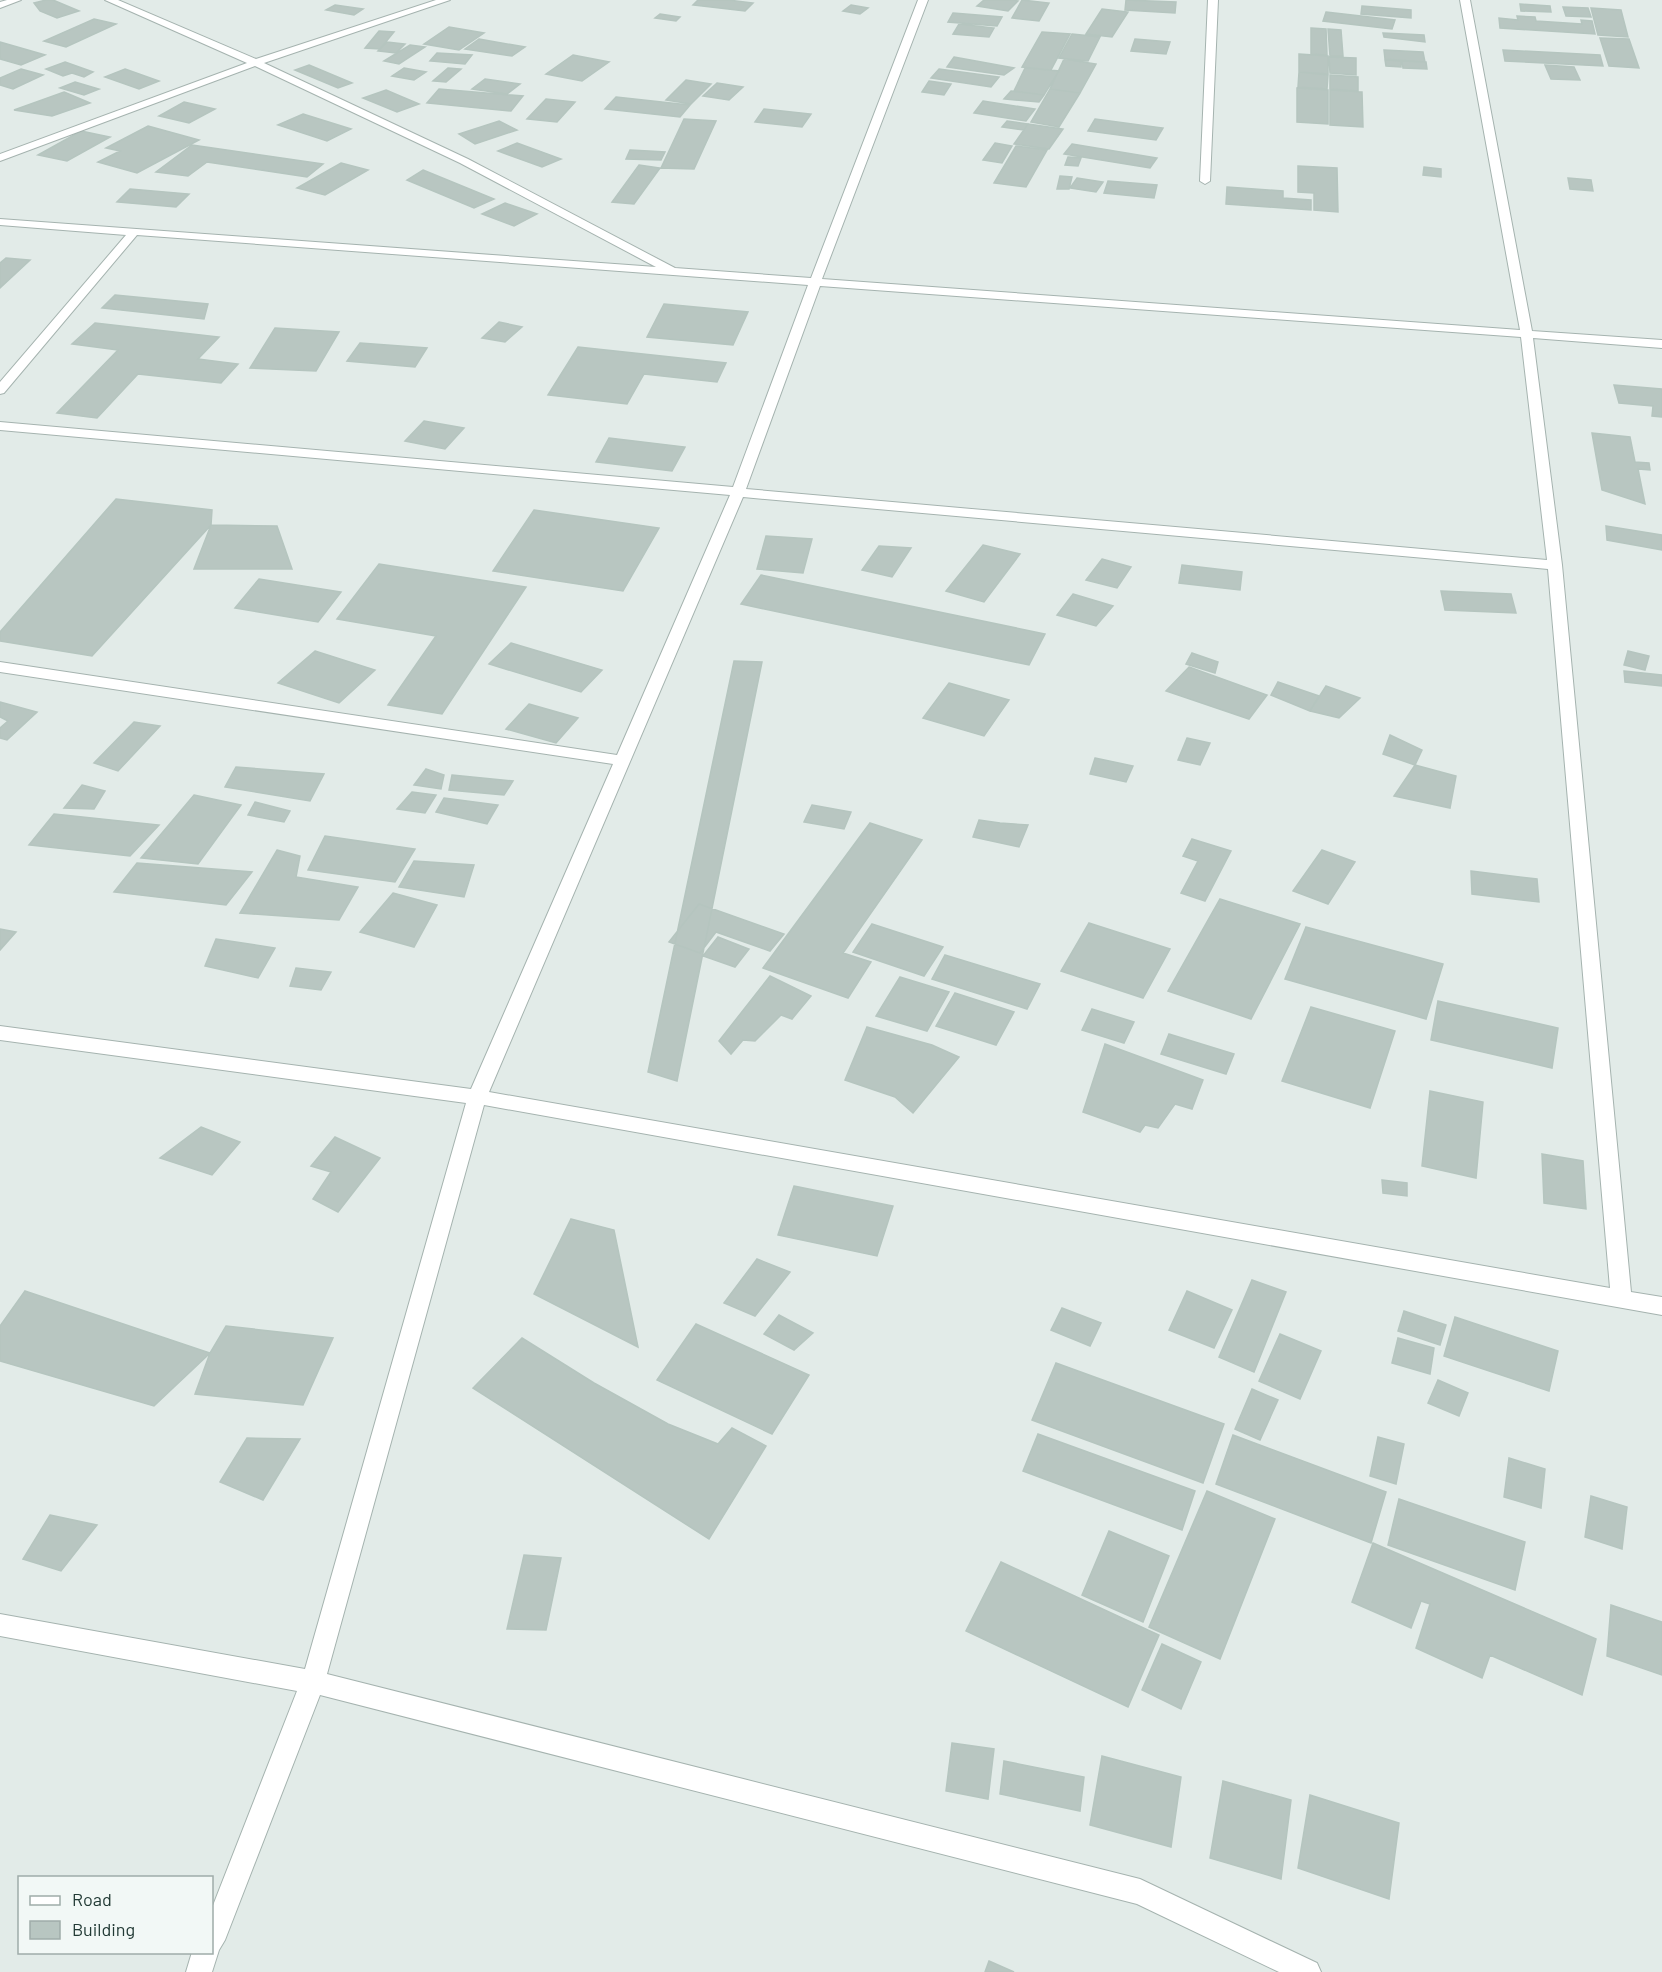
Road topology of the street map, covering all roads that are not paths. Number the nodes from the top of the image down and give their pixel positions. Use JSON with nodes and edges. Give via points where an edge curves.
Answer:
{"nodes":[{"id":1,"x":16,"y":0,"type":"edge"},
{"id":2,"x":110,"y":0,"type":"edge"},
{"id":3,"x":445,"y":0,"type":"edge"},
{"id":4,"x":923,"y":0,"type":"edge"},
{"id":5,"x":1213,"y":0,"type":"edge"},
{"id":6,"x":1465,"y":0,"type":"edge"},
{"id":7,"x":0,"y":5,"type":"edge"},
{"id":8,"x":258,"y":62,"type":"junction"},
{"id":9,"x":0,"y":158,"type":"edge"},
{"id":10,"x":1205,"y":181,"type":"dead end"},
{"id":11,"x":0,"y":222,"type":"edge"},
{"id":12,"x":134,"y":232,"type":"junction"},
{"id":13,"x":675,"y":272,"type":"junction"},
{"id":14,"x":815,"y":282,"type":"junction"},
{"id":15,"x":1527,"y":334,"type":"junction"},
{"id":16,"x":1662,"y":344,"type":"edge"},
{"id":17,"x":0,"y":390,"type":"edge"},
{"id":18,"x":0,"y":426,"type":"edge"},
{"id":19,"x":738,"y":493,"type":"junction"},
{"id":20,"x":1555,"y":565,"type":"junction"},
{"id":21,"x":0,"y":667,"type":"edge"},
{"id":22,"x":624,"y":760,"type":"junction"},
{"id":23,"x":0,"y":1033,"type":"edge"},
{"id":24,"x":477,"y":1097,"type":"junction"},
{"id":25,"x":1622,"y":1299,"type":"junction"},
{"id":26,"x":1662,"y":1306,"type":"edge"},
{"id":27,"x":0,"y":1624,"type":"edge"},
{"id":28,"x":313,"y":1682,"type":"junction"},
{"id":29,"x":213,"y":1937,"type":"edge"},
{"id":30,"x":206,"y":1954,"type":"edge"},
{"id":31,"x":199,"y":1972,"type":"edge"},
{"id":32,"x":1308,"y":1972,"type":"edge"}],
"edges":[{"from":1,"to":7,"type":"street"},
{"from":2,"to":8,"type":"street"},
{"from":3,"to":8,"type":"street"},
{"from":4,"to":14,"type":"street"},
{"from":5,"to":10,"type":"street"},
{"from":6,"to":15,"type":"street"},
{"from":8,"to":9,"type":"street"},
{"from":8,"to":13,"type":"street","via":[[570,213]]},
{"from":11,"to":12,"type":"street"},
{"from":12,"to":13,"type":"street"},
{"from":12,"to":17,"type":"street"},
{"from":13,"to":14,"type":"street"},
{"from":14,"to":15,"type":"street"},
{"from":14,"to":19,"type":"street"},
{"from":15,"to":16,"type":"street"},
{"from":15,"to":20,"type":"street"},
{"from":18,"to":19,"type":"street"},
{"from":19,"to":20,"type":"street"},
{"from":19,"to":22,"type":"street"},
{"from":20,"to":25,"type":"street"},
{"from":21,"to":22,"type":"street"},
{"from":22,"to":24,"type":"street"},
{"from":23,"to":24,"type":"street"},
{"from":24,"to":25,"type":"street"},
{"from":24,"to":28,"type":"street"},
{"from":25,"to":26,"type":"street"},
{"from":27,"to":28,"type":"street"},
{"from":28,"to":29,"type":"street"},
{"from":28,"to":32,"type":"street","via":[[1140,1892]]},
{"from":30,"to":31,"type":"street"}]}
